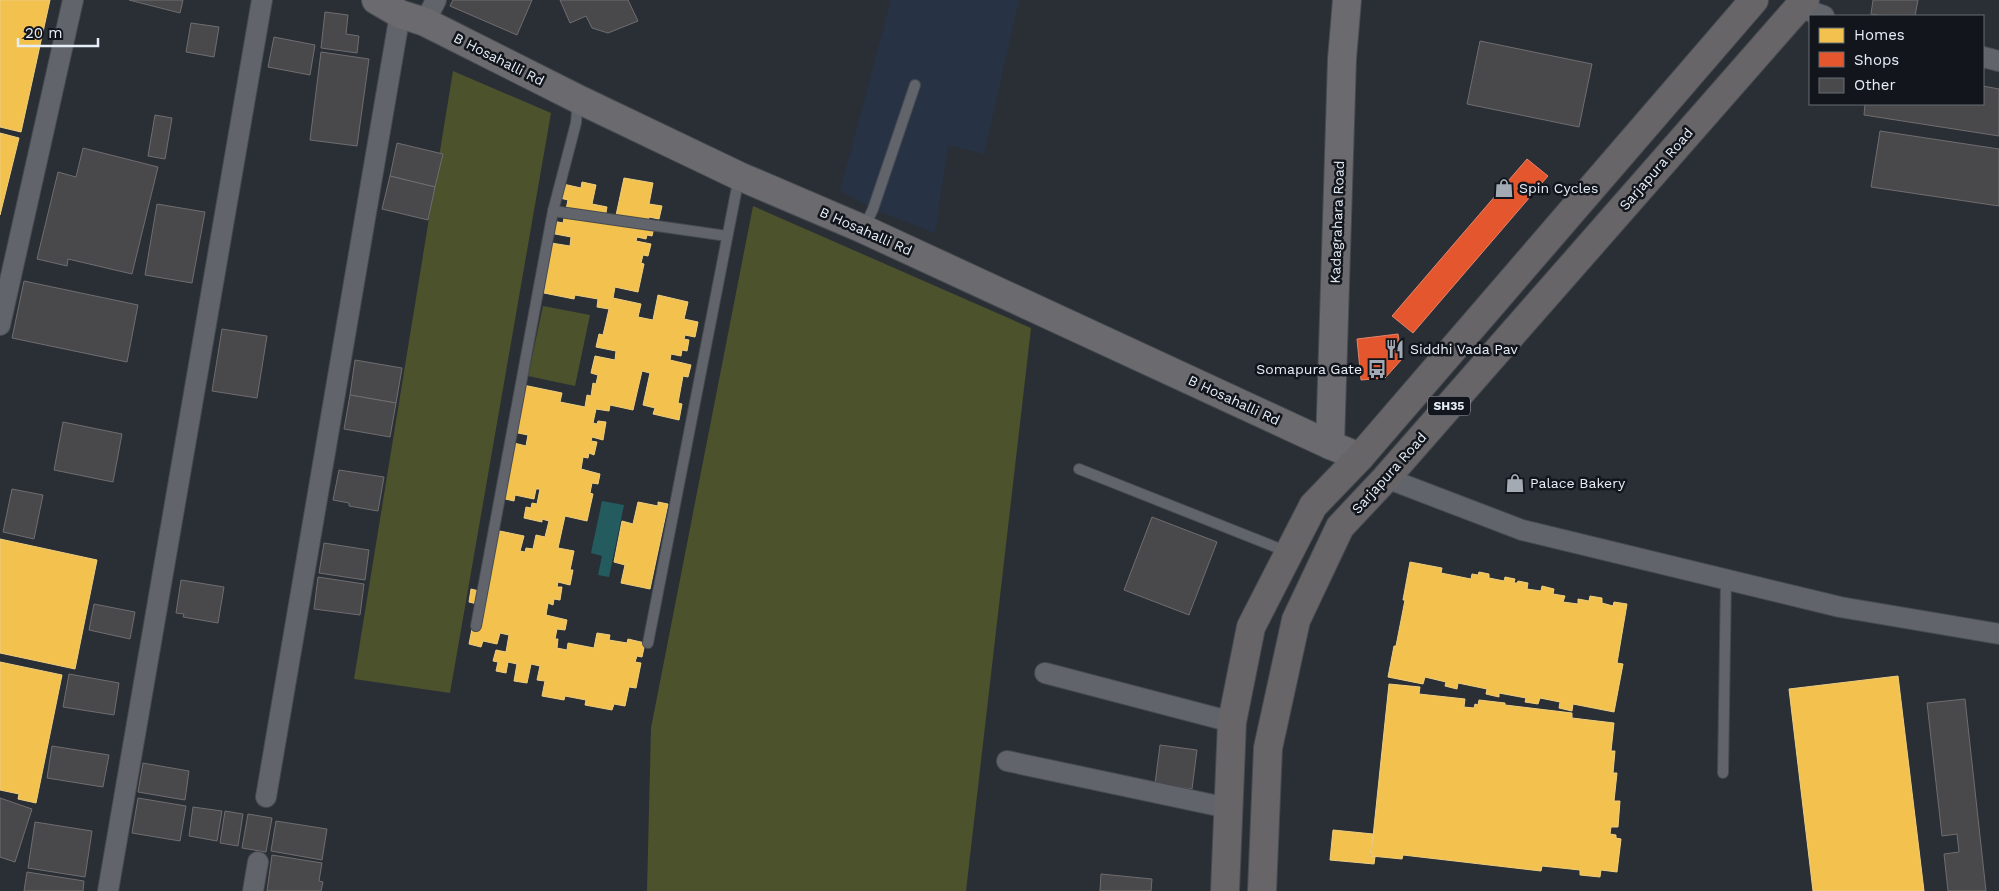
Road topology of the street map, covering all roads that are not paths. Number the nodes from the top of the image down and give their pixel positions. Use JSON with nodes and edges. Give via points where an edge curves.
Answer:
{"nodes":[{"id":1,"x":73,"y":0,"type":"edge"},
{"id":2,"x":262,"y":0,"type":"edge"},
{"id":3,"x":376,"y":0,"type":"edge"},
{"id":4,"x":1347,"y":0,"type":"edge"},
{"id":5,"x":1754,"y":0,"type":"edge"},
{"id":6,"x":1801,"y":4,"type":"edge"},
{"id":7,"x":420,"y":12,"type":"edge"},
{"id":8,"x":1822,"y":15,"type":"edge"},
{"id":9,"x":1984,"y":57,"type":"edge"},
{"id":10,"x":1999,"y":61,"type":"edge"},
{"id":11,"x":915,"y":85,"type":"dead end"},
{"id":12,"x":578,"y":100,"type":"junction"},
{"id":13,"x":739,"y":176,"type":"junction"},
{"id":14,"x":553,"y":211,"type":"junction"},
{"id":15,"x":863,"y":229,"type":"junction"},
{"id":16,"x":727,"y":236,"type":"junction"},
{"id":17,"x":0,"y":325,"type":"edge"},
{"id":18,"x":1330,"y":445,"type":"junction"},
{"id":19,"x":1360,"y":457,"type":"junction"},
{"id":20,"x":1079,"y":469,"type":"dead end"},
{"id":21,"x":1386,"y":478,"type":"junction"},
{"id":22,"x":1288,"y":553,"type":"junction"},
{"id":23,"x":1726,"y":579,"type":"junction"},
{"id":24,"x":476,"y":626,"type":"dead end"},
{"id":25,"x":1999,"y":634,"type":"edge"},
{"id":26,"x":648,"y":643,"type":"dead end"},
{"id":27,"x":1045,"y":673,"type":"dead end"},
{"id":28,"x":1232,"y":722,"type":"junction"},
{"id":29,"x":1007,"y":761,"type":"dead end"},
{"id":30,"x":1723,"y":773,"type":"dead end"},
{"id":31,"x":266,"y":797,"type":"dead end"},
{"id":32,"x":1228,"y":808,"type":"junction"},
{"id":33,"x":258,"y":862,"type":"dead end"},
{"id":34,"x":108,"y":891,"type":"edge"},
{"id":35,"x":253,"y":891,"type":"edge"},
{"id":36,"x":1225,"y":891,"type":"edge"},
{"id":37,"x":1262,"y":891,"type":"edge"}],
"edges":[{"from":1,"to":17,"type":"street"},
{"from":2,"to":34,"type":"street"},
{"from":3,"to":7,"type":"street","name":"B Hosahalli Rd"},
{"from":4,"to":18,"type":"street","name":"Kadagrahara Road","via":[[1342,59]]},
{"from":5,"to":19,"type":"main road"},
{"from":6,"to":8,"type":"street"},
{"from":6,"to":21,"type":"main road","name":"Sarjapura Road","number":"SH35"},
{"from":7,"to":12,"type":"street","name":"B Hosahalli Rd"},
{"from":7,"to":31,"type":"street"},
{"from":9,"to":10,"type":"street"},
{"from":11,"to":15,"type":"lane","via":[[873,209]]},
{"from":12,"to":13,"type":"street","name":"B Hosahalli Rd"},
{"from":12,"to":14,"type":"lane","via":[[576,123]]},
{"from":13,"to":15,"type":"street","name":"B Hosahalli Rd"},
{"from":13,"to":16,"type":"lane"},
{"from":14,"to":16,"type":"lane"},
{"from":14,"to":24,"type":"lane"},
{"from":15,"to":18,"type":"street","name":"B Hosahalli Rd"},
{"from":16,"to":26,"type":"lane"},
{"from":18,"to":19,"type":"street","name":"B Hosahalli Rd"},
{"from":19,"to":22,"type":"main road","via":[[1312,506]]},
{"from":20,"to":22,"type":"lane"},
{"from":21,"to":23,"type":"street","via":[[1522,530]]},
{"from":21,"to":37,"type":"main road","name":"Sarjapura Road","number":"SH35","via":[[1340,527],[1296,620],[1268,748]]},
{"from":22,"to":28,"type":"main road","via":[[1251,627]]},
{"from":23,"to":25,"type":"street","via":[[1840,607]]},
{"from":23,"to":30,"type":"lane"},
{"from":27,"to":28,"type":"street"},
{"from":28,"to":32,"type":"main road"},
{"from":29,"to":32,"type":"street"},
{"from":32,"to":36,"type":"main road"},
{"from":33,"to":35,"type":"street"}]}
